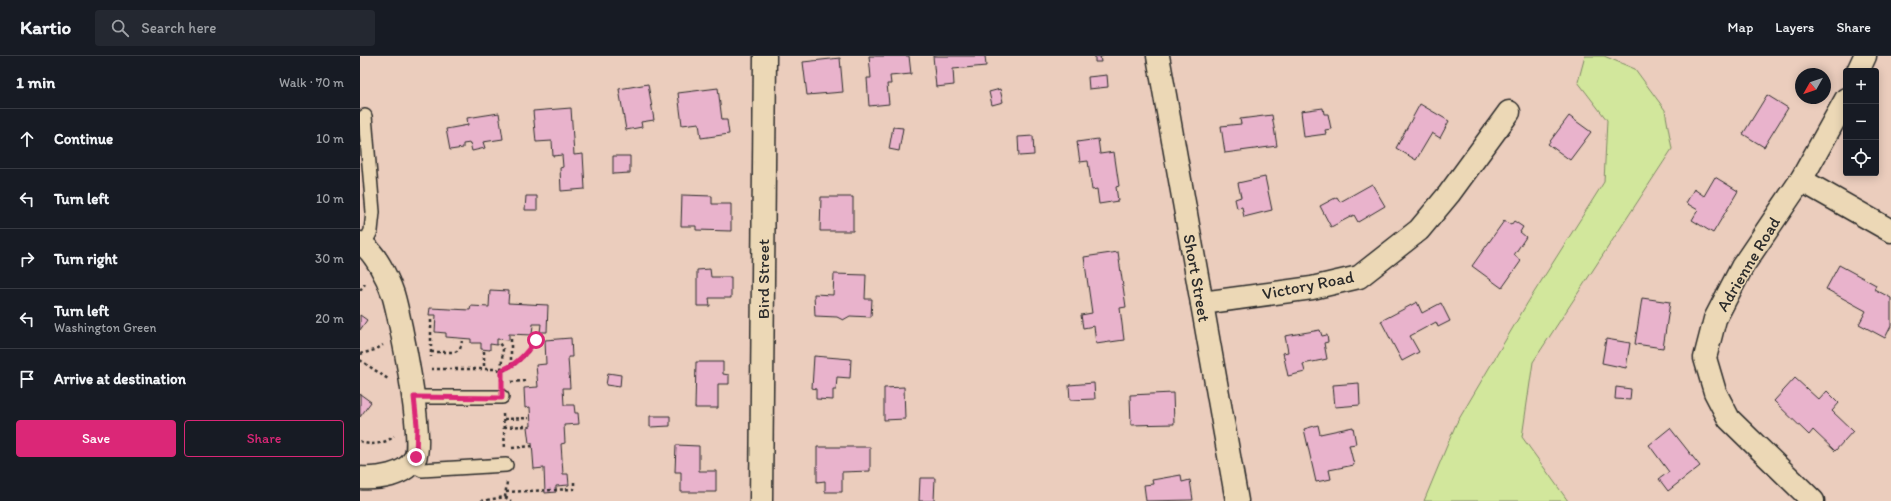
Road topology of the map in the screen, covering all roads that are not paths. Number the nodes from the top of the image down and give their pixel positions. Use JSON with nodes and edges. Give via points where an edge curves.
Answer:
{"nodes":[{"id":1,"x":765,"y":56,"type":"edge"},
{"id":2,"x":1158,"y":56,"type":"edge"},
{"id":3,"x":1865,"y":56,"type":"edge"},
{"id":4,"x":1859,"y":68,"type":"edge"},
{"id":5,"x":1843,"y":104,"type":"edge"},
{"id":6,"x":1509,"y":112,"type":"dead end"},
{"id":7,"x":365,"y":116,"type":"dead end"},
{"id":8,"x":1801,"y":180,"type":"junction"},
{"id":9,"x":1891,"y":231,"type":"edge"},
{"id":10,"x":362,"y":244,"type":"edge"},
{"id":11,"x":1202,"y":303,"type":"junction"},
{"id":12,"x":414,"y":397,"type":"junction"},
{"id":13,"x":502,"y":398,"type":"road end"},
{"id":14,"x":410,"y":464,"type":"junction"},
{"id":15,"x":506,"y":465,"type":"road end"},
{"id":16,"x":360,"y":478,"type":"edge"},
{"id":17,"x":760,"y":501,"type":"edge"},
{"id":18,"x":1237,"y":501,"type":"edge"},
{"id":19,"x":1813,"y":501,"type":"edge"}],
"edges":[{"from":1,"to":17,"type":"street","name":"Bird Street"},
{"from":2,"to":11,"type":"street","name":"Short Street"},
{"from":3,"to":4,"type":"street"},
{"from":5,"to":8,"type":"street","name":"Adrienne Road"},
{"from":6,"to":11,"type":"street","name":"Victory Road","via":[[1450,194],[1419,230],[1359,277],[1312,288]]},
{"from":7,"to":10,"type":"lane","via":[[373,212],[371,231]]},
{"from":8,"to":9,"type":"street"},
{"from":8,"to":19,"type":"street","name":"Adrienne Road","via":[[1742,267],[1715,319],[1705,358],[1715,392],[1728,419]]},
{"from":10,"to":12,"type":"street","via":[[379,264],[392,293]]},
{"from":11,"to":18,"type":"street","name":"Short Street"},
{"from":12,"to":13,"type":"lane"},
{"from":12,"to":14,"type":"street","via":[[417,425],[416,457]]},
{"from":14,"to":15,"type":"lane","via":[[422,470]]},
{"from":14,"to":16,"type":"street","via":[[400,471],[378,479]]}]}
